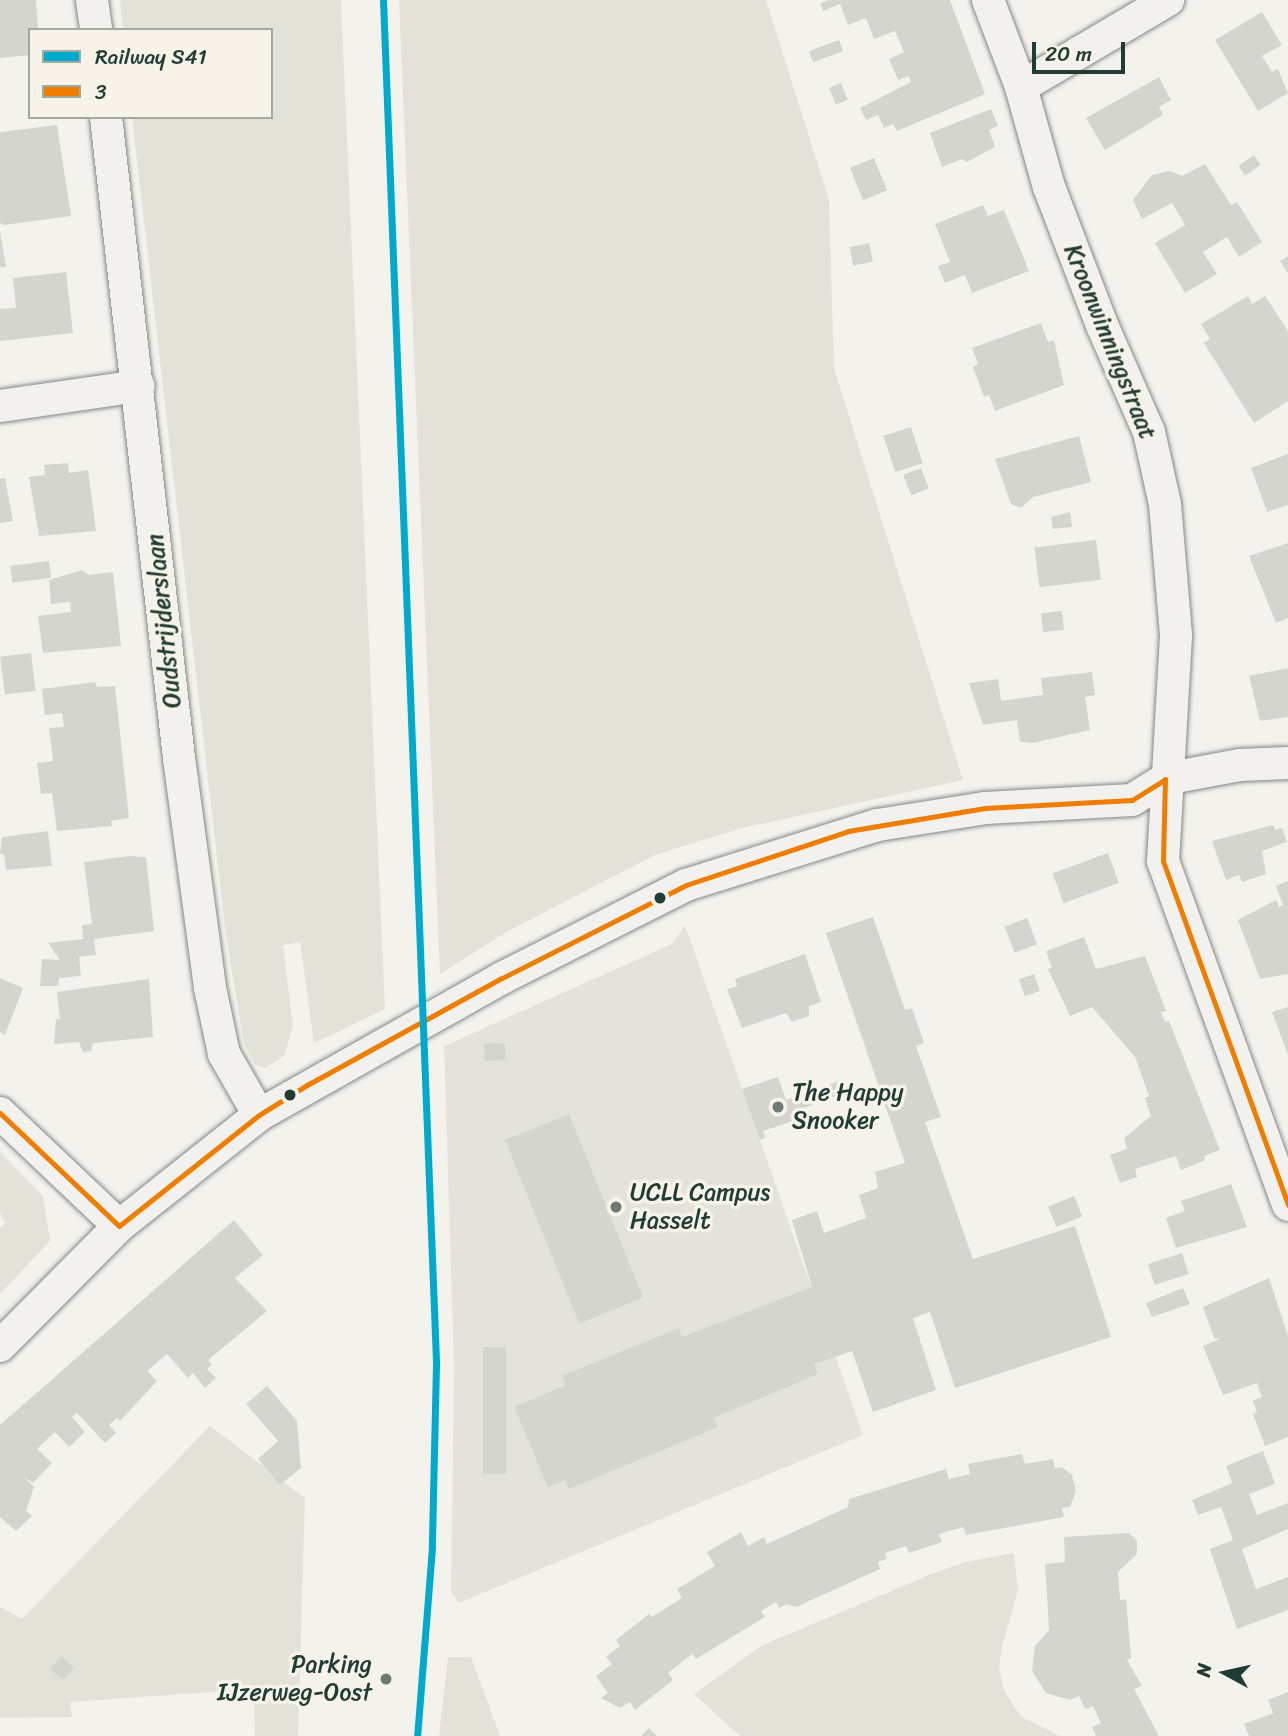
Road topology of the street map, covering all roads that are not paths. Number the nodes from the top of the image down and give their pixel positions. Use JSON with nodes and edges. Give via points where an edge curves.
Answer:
{"nodes":[{"id":1,"x":92,"y":0,"type":"edge"},
{"id":2,"x":988,"y":0,"type":"edge"},
{"id":3,"x":1168,"y":0,"type":"edge"},
{"id":4,"x":96,"y":28,"type":"edge"},
{"id":5,"x":1021,"y":87,"type":"junction"},
{"id":6,"x":106,"y":119,"type":"edge"},
{"id":7,"x":139,"y":386,"type":"junction"},
{"id":8,"x":0,"y":406,"type":"edge"},
{"id":9,"x":1288,"y":763,"type":"edge"},
{"id":10,"x":1165,"y":779,"type":"junction"},
{"id":11,"x":0,"y":1113,"type":"edge"},
{"id":12,"x":259,"y":1115,"type":"junction"},
{"id":13,"x":1288,"y":1205,"type":"edge"},
{"id":14,"x":119,"y":1226,"type":"junction"},
{"id":15,"x":0,"y":1346,"type":"edge"}],
"edges":[{"from":1,"to":4,"type":"street"},
{"from":2,"to":5,"type":"street","name":"Kroonwinningstraat"},
{"from":3,"to":5,"type":"street"},
{"from":5,"to":10,"type":"street","name":"Kroonwinningstraat","via":[[1049,187],[1149,432],[1165,504],[1176,636]]},
{"from":6,"to":7,"type":"street","name":"Oudstrijderslaan"},
{"from":7,"to":8,"type":"street"},
{"from":7,"to":12,"type":"street","name":"Oudstrijderslaan","via":[[179,758],[210,988],[224,1054]]},
{"from":9,"to":10,"type":"street","via":[[1240,765]]},
{"from":10,"to":12,"type":"street","via":[[1132,800],[985,808],[848,831],[686,885],[502,978]]},
{"from":10,"to":13,"type":"street","name":"Kroonwinningstraat","via":[[1163,861]]},
{"from":11,"to":14,"type":"street"},
{"from":12,"to":14,"type":"street"},
{"from":14,"to":15,"type":"street"}]}
